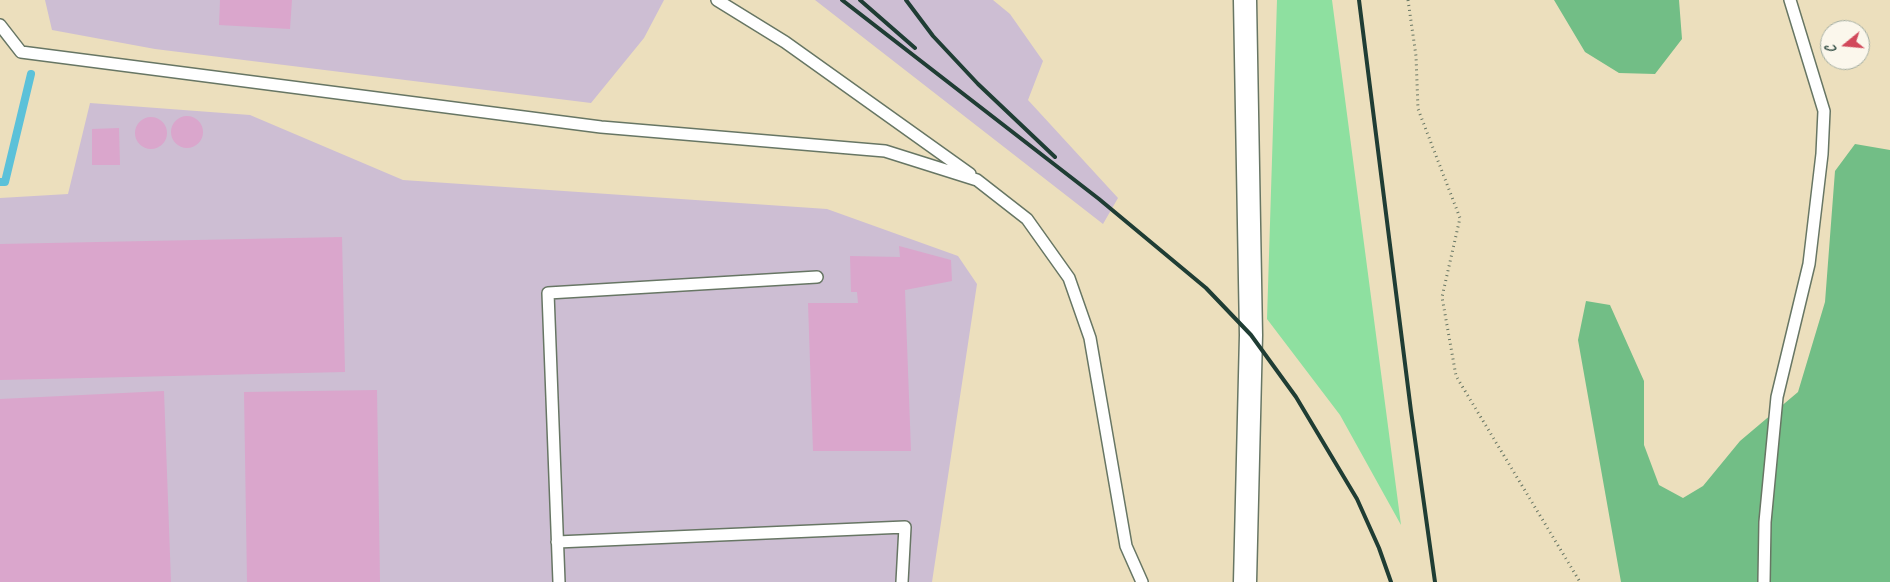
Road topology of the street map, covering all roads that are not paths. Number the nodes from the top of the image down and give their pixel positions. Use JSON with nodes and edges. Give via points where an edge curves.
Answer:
{"nodes":[{"id":1,"x":717,"y":0,"type":"edge"},
{"id":2,"x":1245,"y":0,"type":"edge"},
{"id":3,"x":1790,"y":0,"type":"edge"},
{"id":4,"x":0,"y":25,"type":"edge"},
{"id":5,"x":977,"y":180,"type":"junction"},
{"id":6,"x":817,"y":277,"type":"dead end"},
{"id":7,"x":557,"y":542,"type":"junction"},
{"id":8,"x":559,"y":582,"type":"edge"},
{"id":9,"x":902,"y":582,"type":"edge"},
{"id":10,"x":1142,"y":582,"type":"edge"},
{"id":11,"x":1245,"y":582,"type":"edge"},
{"id":12,"x":1764,"y":582,"type":"edge"}],
"edges":[{"from":1,"to":5,"type":"lane","via":[[785,42]]},
{"from":2,"to":11,"type":"street","via":[[1251,335]]},
{"from":3,"to":12,"type":"lane","via":[[1824,111],[1809,264],[1778,397],[1765,522]]},
{"from":4,"to":5,"type":"lane","via":[[21,52],[601,127],[885,151]]},
{"from":5,"to":10,"type":"lane","via":[[1027,219],[1069,278],[1090,338],[1126,546]]},
{"from":6,"to":7,"type":"lane","via":[[548,293]]},
{"from":7,"to":8,"type":"lane"},
{"from":7,"to":9,"type":"lane","via":[[905,527]]}]}
